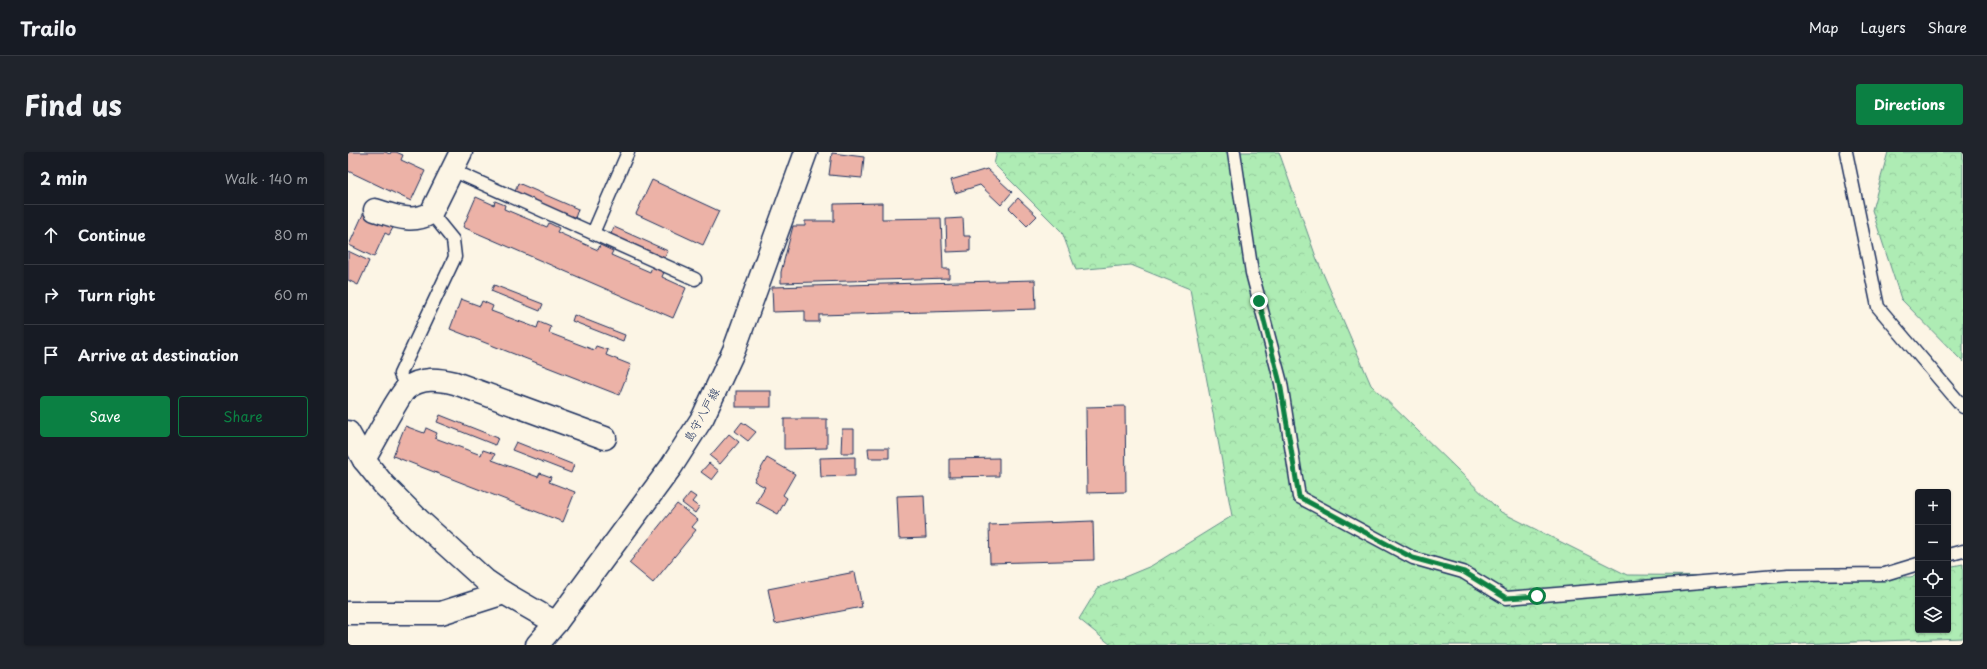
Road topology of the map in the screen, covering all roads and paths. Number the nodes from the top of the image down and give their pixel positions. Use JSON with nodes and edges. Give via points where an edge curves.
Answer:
{"nodes":[{"id":1,"x":628,"y":152,"type":"edge"},
{"id":2,"x":806,"y":152,"type":"edge"},
{"id":3,"x":1234,"y":152,"type":"edge"},
{"id":4,"x":1846,"y":152,"type":"edge"},
{"id":5,"x":456,"y":161,"type":"edge"},
{"id":6,"x":375,"y":210,"type":"dead end"},
{"id":7,"x":431,"y":213,"type":"junction"},
{"id":8,"x":593,"y":233,"type":"junction"},
{"id":9,"x":695,"y":279,"type":"dead end"},
{"id":10,"x":406,"y":388,"type":"junction"},
{"id":11,"x":1963,"y":407,"type":"edge"},
{"id":12,"x":348,"y":432,"type":"edge"},
{"id":13,"x":605,"y":438,"type":"dead end"},
{"id":14,"x":364,"y":460,"type":"junction"},
{"id":15,"x":1963,"y":551,"type":"edge"},
{"id":16,"x":1951,"y":554,"type":"edge"},
{"id":17,"x":1915,"y":565,"type":"edge"},
{"id":18,"x":504,"y":593,"type":"junction"},
{"id":19,"x":348,"y":613,"type":"edge"},
{"id":20,"x":556,"y":623,"type":"junction"},
{"id":21,"x":537,"y":645,"type":"edge"}],
"edges":[{"from":1,"to":8,"type":"lane"},
{"from":2,"to":20,"type":"street","name":"島守八戸線","via":[[734,350],[703,417],[671,467]]},
{"from":3,"to":17,"type":"lane","via":[[1252,273],[1280,383],[1299,497],[1413,558],[1464,572],[1506,598],[1789,575],[1884,574]]},
{"from":4,"to":11,"type":"lane","via":[[1878,307]]},
{"from":5,"to":7,"type":"street"},
{"from":5,"to":8,"type":"lane"},
{"from":6,"to":7,"type":"street","via":[[407,220],[422,218]]},
{"from":7,"to":10,"type":"lane","via":[[453,240],[455,257],[400,374]]},
{"from":8,"to":9,"type":"lane"},
{"from":10,"to":13,"type":"street","via":[[421,381],[438,379],[455,383]]},
{"from":10,"to":14,"type":"street"},
{"from":12,"to":14,"type":"street"},
{"from":14,"to":18,"type":"street","via":[[384,485],[420,521],[485,580]]},
{"from":15,"to":16,"type":"lane"},
{"from":18,"to":19,"type":"street","via":[[441,612]]},
{"from":18,"to":20,"type":"street"},
{"from":20,"to":21,"type":"street","name":"島守八戸線"}]}
